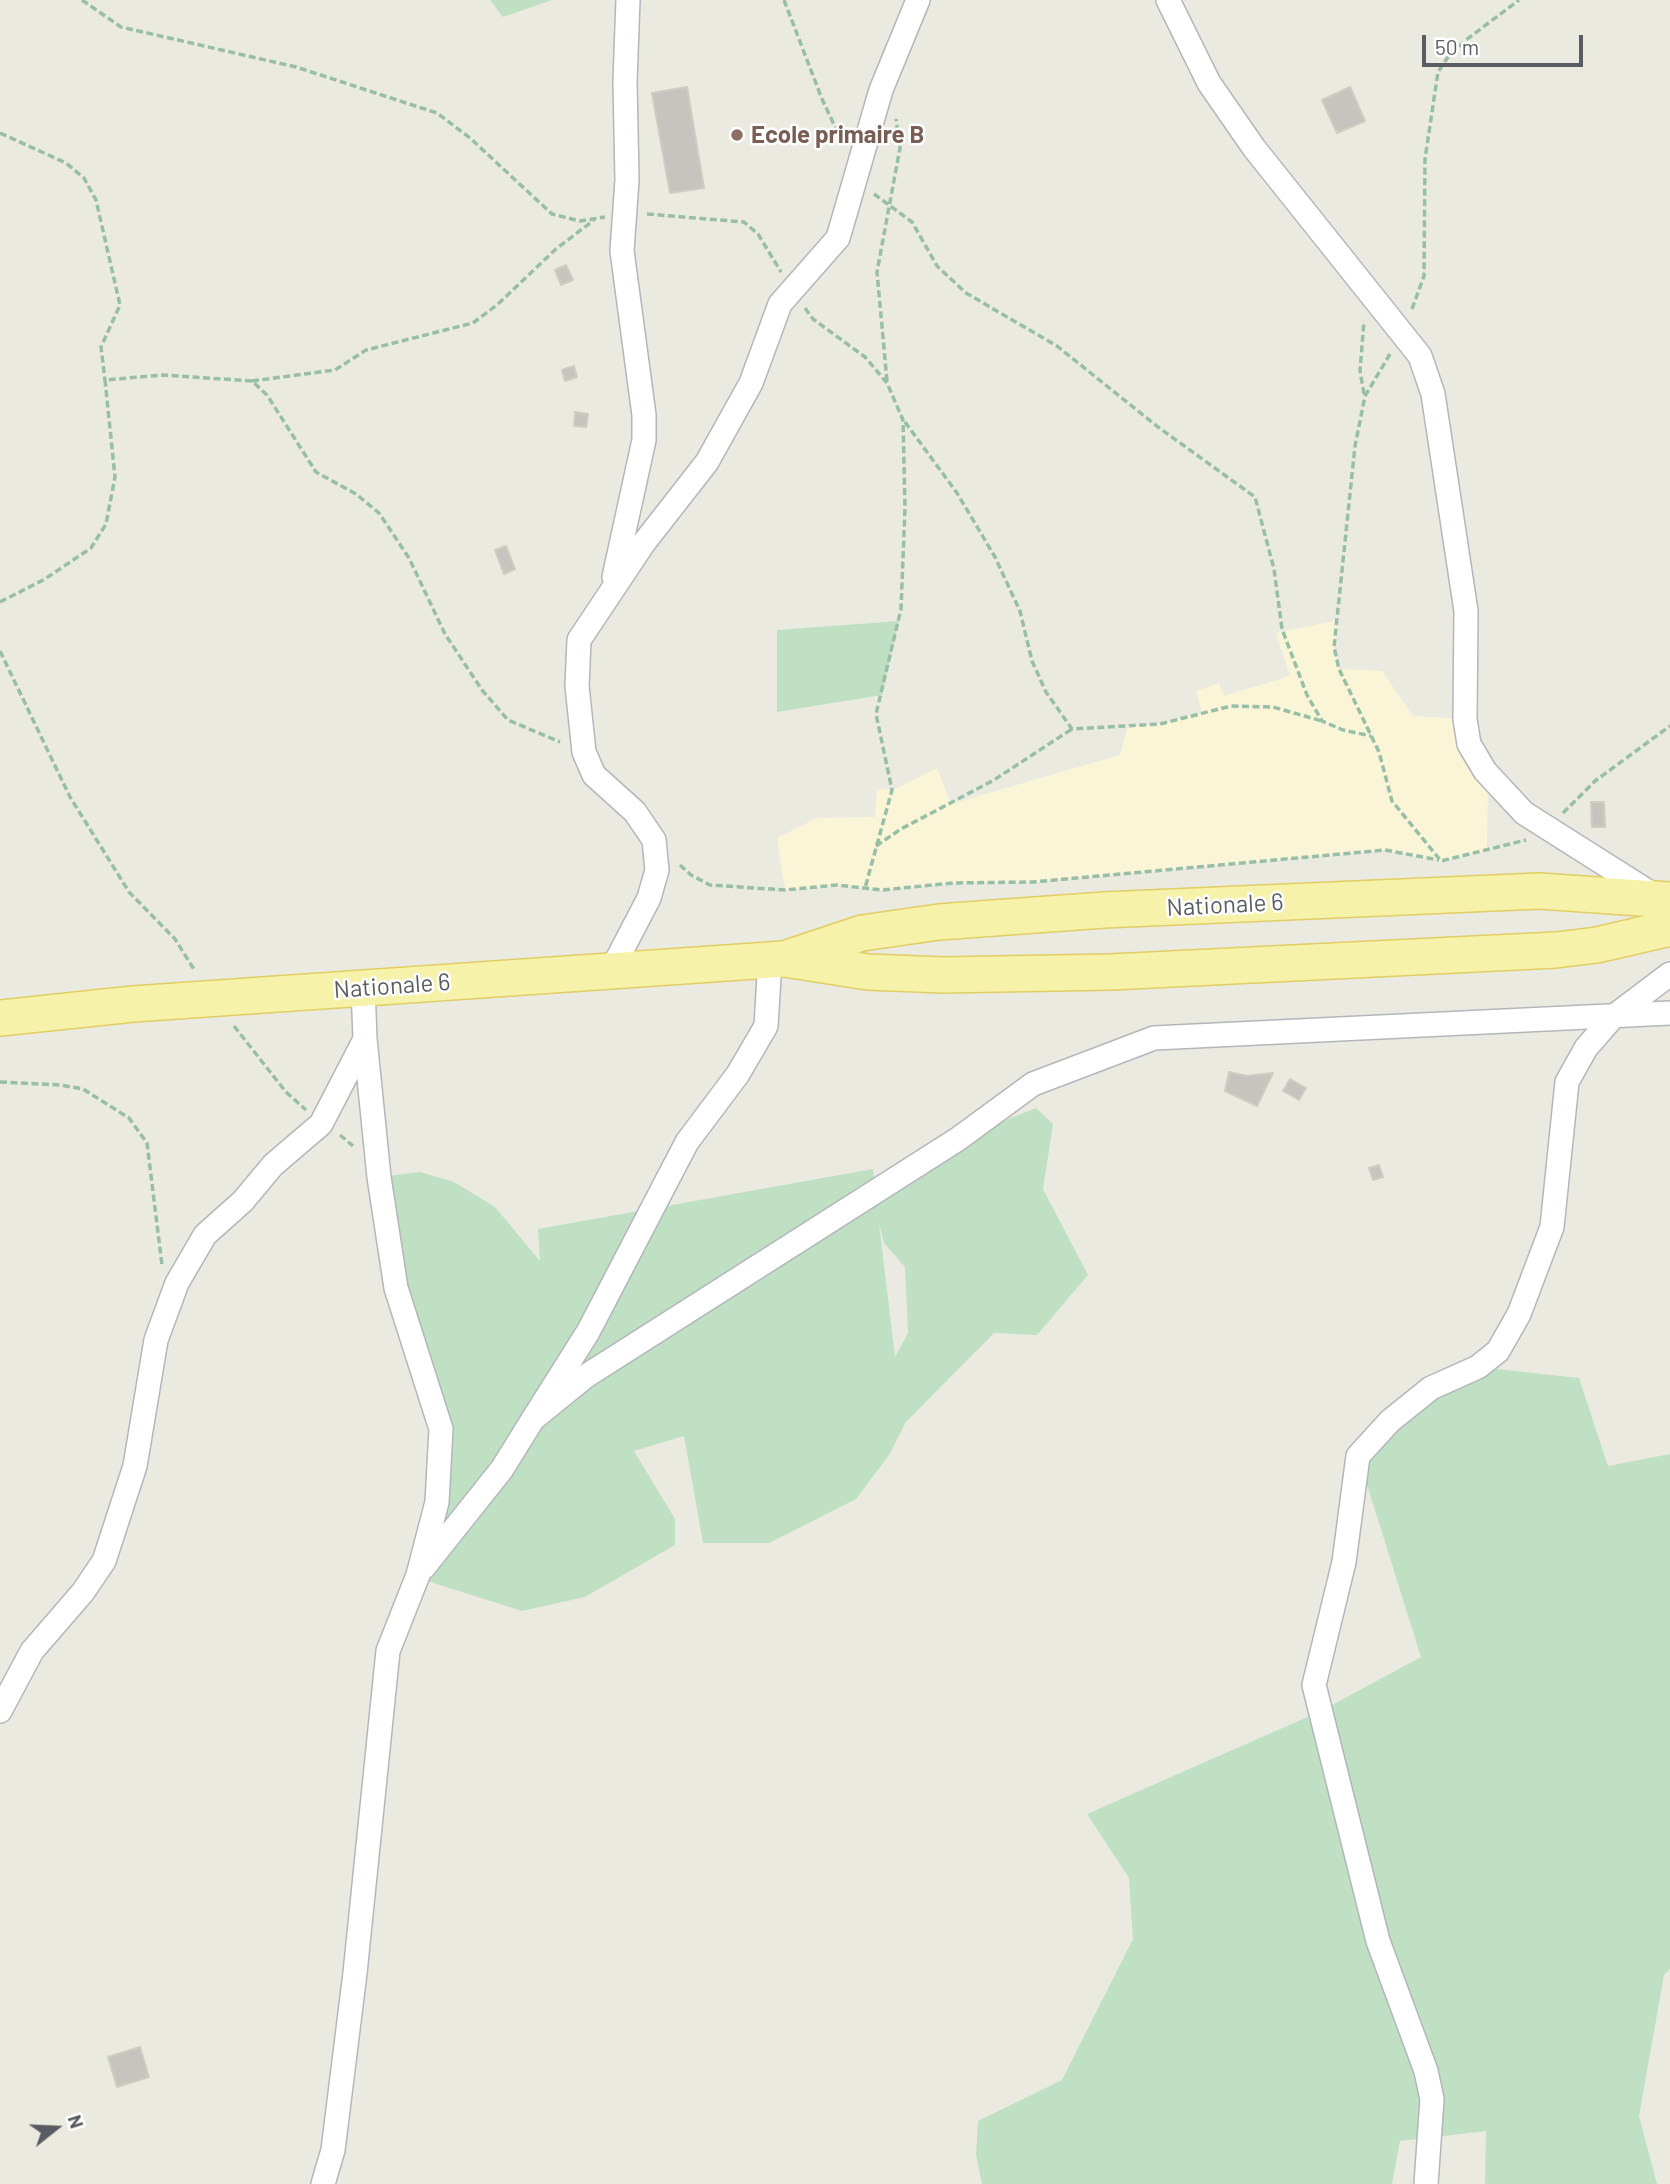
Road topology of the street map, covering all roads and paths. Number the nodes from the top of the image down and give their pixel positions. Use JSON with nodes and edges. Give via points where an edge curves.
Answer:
{"nodes":[{"id":1,"x":628,"y":0,"type":"edge"},
{"id":2,"x":784,"y":0,"type":"edge"},
{"id":3,"x":918,"y":0,"type":"edge"},
{"id":4,"x":1168,"y":0,"type":"edge"},
{"id":5,"x":885,"y":83,"type":"junction"},
{"id":6,"x":0,"y":133,"type":"edge"},
{"id":7,"x":857,"y":174,"type":"junction"},
{"id":8,"x":891,"y":208,"type":"junction"},
{"id":9,"x":598,"y":218,"type":"dead end"},
{"id":10,"x":1361,"y":282,"type":"junction"},
{"id":11,"x":105,"y":380,"type":"junction"},
{"id":12,"x":252,"y":381,"type":"junction"},
{"id":13,"x":887,"y":383,"type":"dead end"},
{"id":14,"x":1365,"y":396,"type":"dead end"},
{"id":15,"x":903,"y":420,"type":"dead end"},
{"id":16,"x":610,"y":594,"type":"junction"},
{"id":17,"x":0,"y":602,"type":"edge"},
{"id":18,"x":0,"y":651,"type":"edge"},
{"id":19,"x":1322,"y":720,"type":"junction"},
{"id":20,"x":1072,"y":729,"type":"junction"},
{"id":21,"x":1371,"y":736,"type":"dead end"},
{"id":22,"x":584,"y":752,"type":"junction"},
{"id":23,"x":653,"y":840,"type":"junction"},
{"id":24,"x":876,"y":846,"type":"dead end"},
{"id":25,"x":1441,"y":861,"type":"dead end"},
{"id":26,"x":1666,"y":909,"type":"edge"},
{"id":27,"x":777,"y":959,"type":"junction"},
{"id":28,"x":611,"y":971,"type":"junction"},
{"id":29,"x":1670,"y":974,"type":"edge"},
{"id":30,"x":363,"y":988,"type":"junction"},
{"id":31,"x":212,"y":999,"type":"junction"},
{"id":32,"x":1670,"y":1013,"type":"edge"},
{"id":33,"x":1613,"y":1017,"type":"junction"},
{"id":34,"x":0,"y":1018,"type":"edge"},
{"id":35,"x":365,"y":1039,"type":"junction"},
{"id":36,"x":0,"y":1082,"type":"edge"},
{"id":37,"x":321,"y":1124,"type":"junction"},
{"id":38,"x":379,"y":1177,"type":"junction"},
{"id":39,"x":162,"y":1268,"type":"dead end"},
{"id":40,"x":533,"y":1419,"type":"junction"},
{"id":41,"x":418,"y":1575,"type":"junction"},
{"id":42,"x":0,"y":1711,"type":"edge"},
{"id":43,"x":323,"y":2184,"type":"edge"},
{"id":44,"x":1426,"y":2184,"type":"edge"}],
"edges":[{"from":1,"to":16,"type":"street","via":[[622,251],[644,440]]},
{"from":2,"to":7,"type":"path"},
{"from":3,"to":5,"type":"street"},
{"from":4,"to":10,"type":"street","via":[[1209,83],[1254,148]]},
{"from":5,"to":7,"type":"street"},
{"from":5,"to":8,"type":"path","via":[[900,148]]},
{"from":6,"to":11,"type":"path","via":[[66,163],[84,178],[96,200],[120,305],[101,347]]},
{"from":7,"to":8,"type":"path"},
{"from":7,"to":16,"type":"street","via":[[838,237],[780,304],[751,383],[707,462]]},
{"from":8,"to":13,"type":"path","via":[[877,272]]},
{"from":8,"to":19,"type":"path","via":[[912,222],[937,266],[966,293],[1057,346],[1255,497],[1274,569],[1282,629],[1307,695]]},
{"from":9,"to":12,"type":"path","via":[[473,323],[366,350],[335,370]]},
{"from":10,"to":14,"type":"path","via":[[1365,317],[1360,371]]},
{"from":10,"to":26,"type":"street","via":[[1419,356],[1433,394],[1466,611],[1469,744],[1485,771],[1524,813]]},
{"from":11,"to":12,"type":"path","via":[[163,375]]},
{"from":11,"to":17,"type":"path","via":[[115,477],[106,524],[90,548]]},
{"from":12,"to":22,"type":"path","via":[[267,395],[316,472],[379,513],[409,558],[445,634],[508,720]]},
{"from":15,"to":20,"type":"path","via":[[957,493],[995,557],[1020,611],[1032,662]]},
{"from":16,"to":22,"type":"street","via":[[579,640],[577,686]]},
{"from":18,"to":31,"type":"path","via":[[70,797],[129,892],[175,939]]},
{"from":19,"to":20,"type":"path","via":[[1273,707],[1231,705],[1160,724]]},
{"from":19,"to":21,"type":"path"},
{"from":20,"to":24,"type":"path","via":[[994,780]]},
{"from":22,"to":23,"type":"street","via":[[594,775],[635,812]]},
{"from":23,"to":25,"type":"path","via":[[691,875],[710,885],[785,890],[1034,882],[1385,850]]},
{"from":23,"to":28,"type":"street","via":[[657,870],[649,898]]},
{"from":26,"to":27,"type":"main road","name":"Nationale 6","via":[[1539,891],[1104,910],[939,922],[862,933]]},
{"from":26,"to":27,"type":"main road","name":"Nationale 6","via":[[1597,945],[1556,950],[1111,972],[943,975],[868,972]]},
{"from":27,"to":28,"type":"main road","name":"Nationale 6"},
{"from":27,"to":40,"type":"street","via":[[766,1026],[738,1074],[687,1142],[588,1332]]},
{"from":28,"to":30,"type":"main road","name":"Nationale 6"},
{"from":29,"to":33,"type":"street"},
{"from":30,"to":31,"type":"main road","name":"Nationale 6"},
{"from":30,"to":35,"type":"street"},
{"from":31,"to":34,"type":"main road","name":"Nationale 6"},
{"from":31,"to":37,"type":"path","via":[[286,1092]]},
{"from":32,"to":33,"type":"street"},
{"from":33,"to":40,"type":"street","via":[[1154,1038],[1033,1084],[903,1175],[586,1376]]},
{"from":33,"to":44,"type":"street","via":[[1586,1048],[1567,1082],[1552,1227],[1519,1314],[1498,1351],[1478,1367],[1431,1388],[1390,1421],[1358,1456],[1344,1562],[1314,1685],[1378,1941],[1426,2071],[1432,2099]]},
{"from":35,"to":37,"type":"street"},
{"from":35,"to":38,"type":"street"},
{"from":36,"to":39,"type":"path","via":[[83,1089],[129,1118],[147,1143]]},
{"from":37,"to":38,"type":"path","via":[[345,1138]]},
{"from":37,"to":42,"type":"street","via":[[273,1165],[205,1235],[177,1283],[156,1340],[135,1466],[104,1562],[32,1651]]},
{"from":38,"to":41,"type":"street","via":[[396,1289],[440,1429],[437,1502]]},
{"from":40,"to":41,"type":"street","via":[[502,1469]]},
{"from":41,"to":43,"type":"street","via":[[388,1651],[355,1973],[333,2150]]}]}
